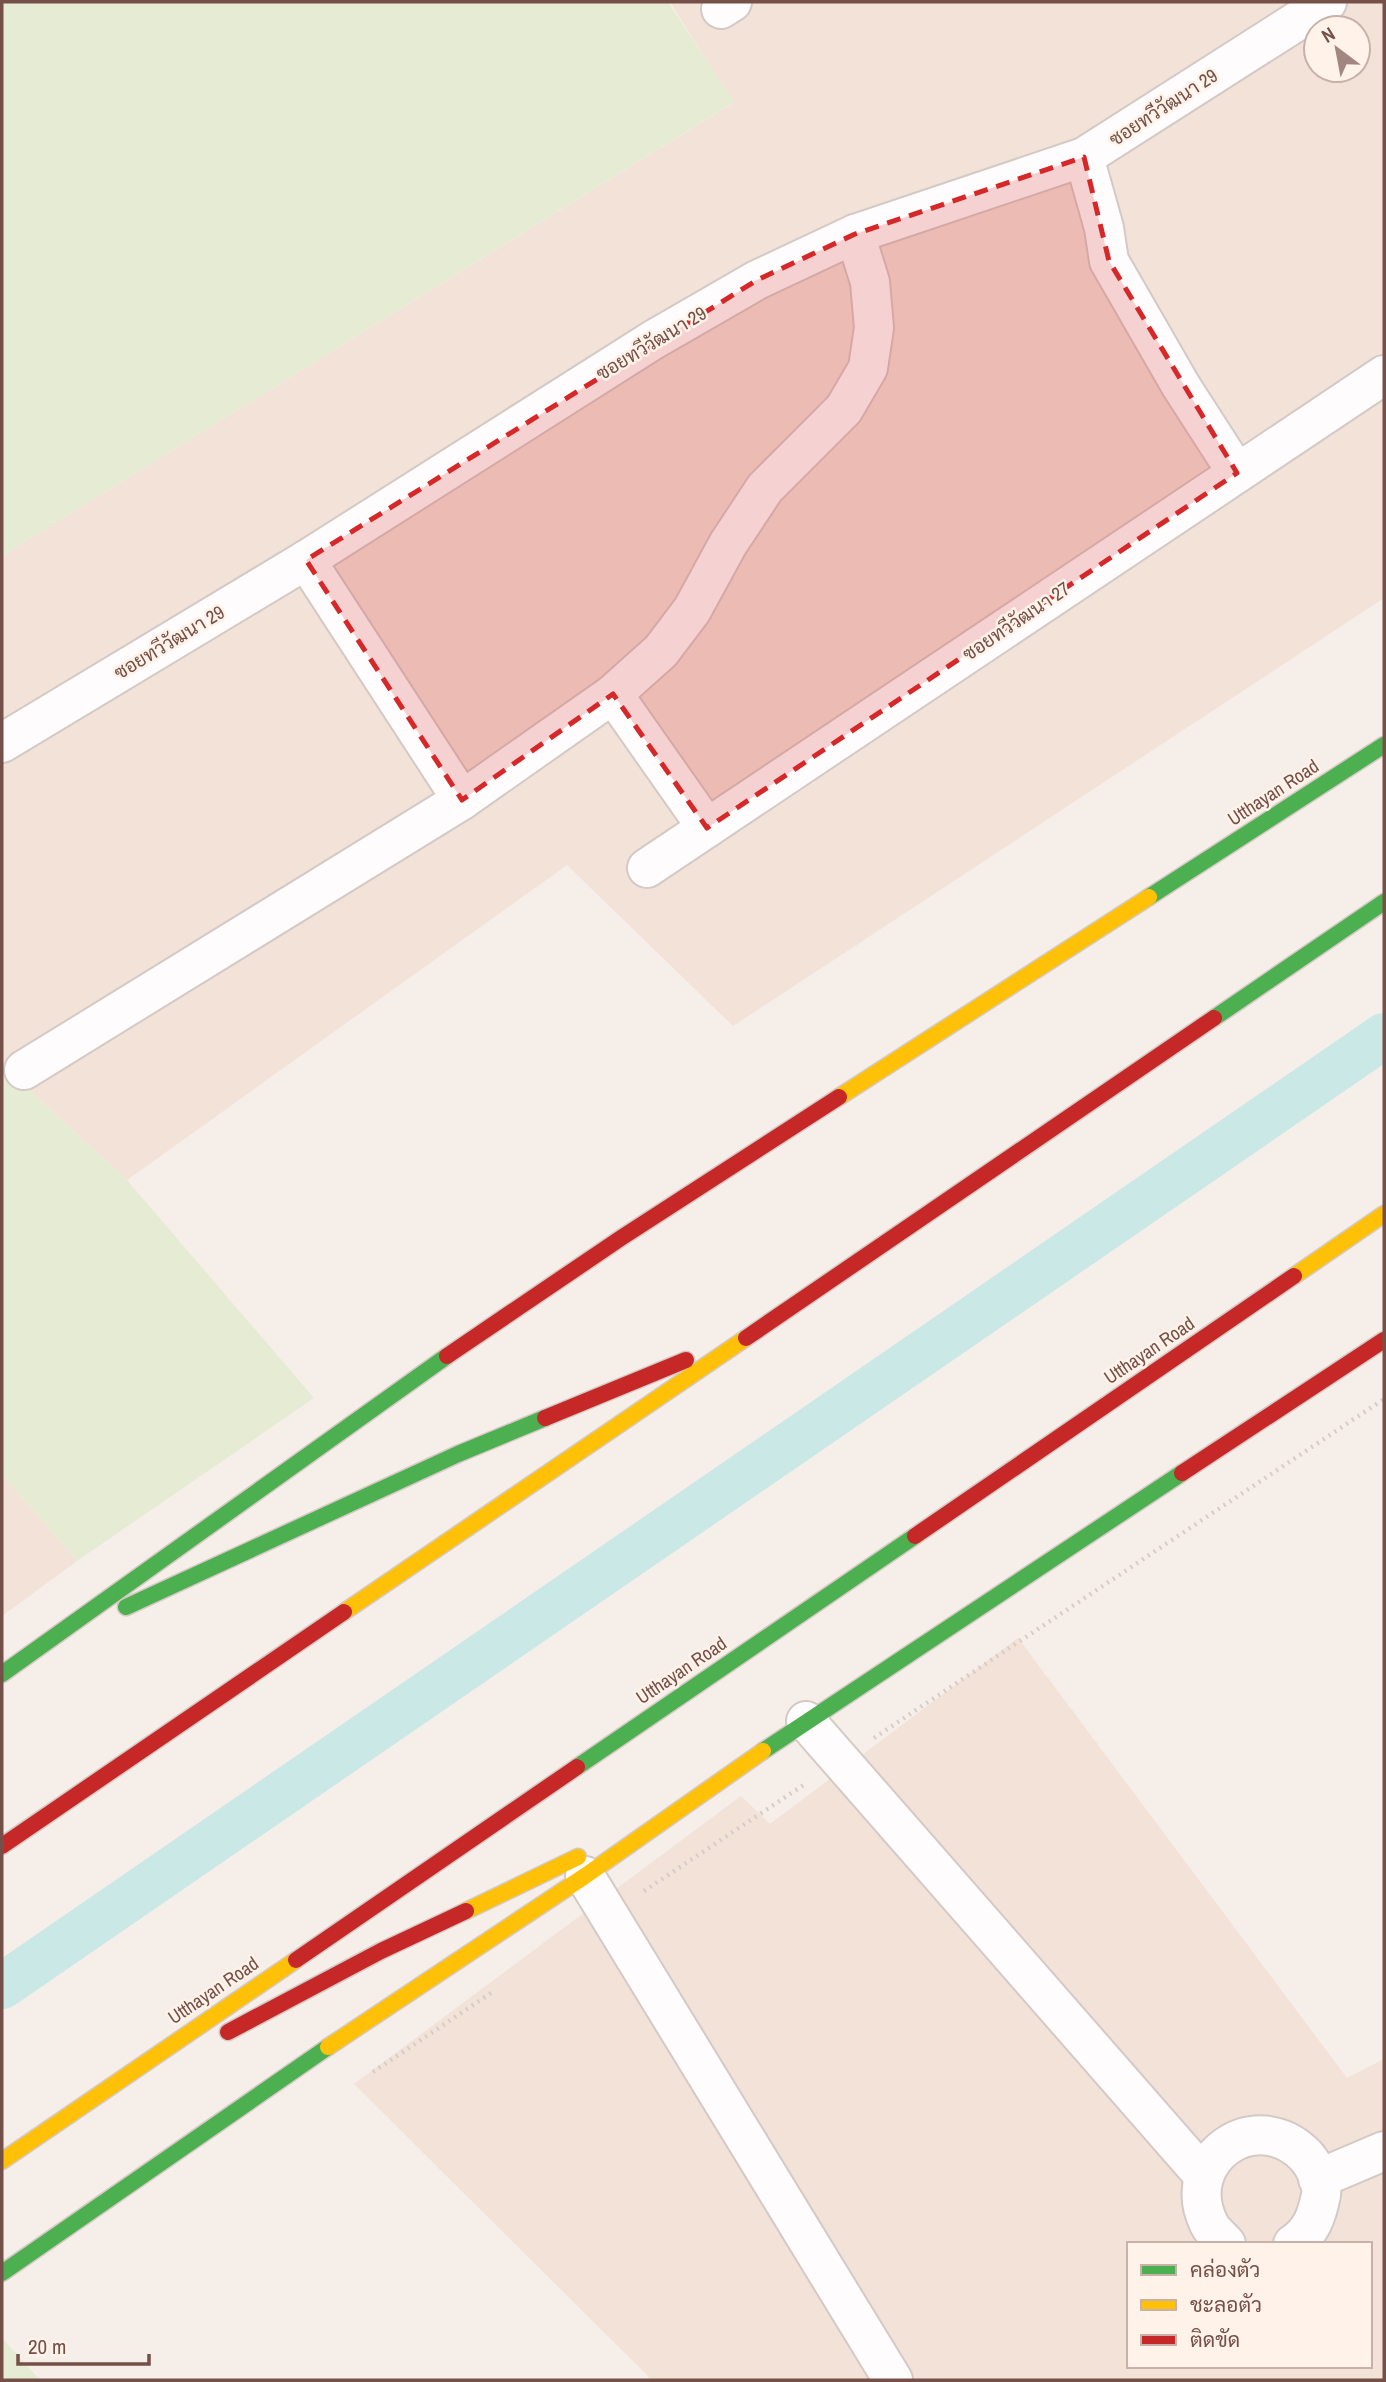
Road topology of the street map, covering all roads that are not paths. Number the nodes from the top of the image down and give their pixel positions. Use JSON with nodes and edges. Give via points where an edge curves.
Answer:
{"nodes":[{"id":1,"x":1327,"y":2,"type":"edge"},
{"id":2,"x":1084,"y":157,"type":"junction"},
{"id":3,"x":855,"y":234,"type":"junction"},
{"id":4,"x":1384,"y":375,"type":"edge"},
{"id":5,"x":1237,"y":473,"type":"junction"},
{"id":6,"x":306,"y":560,"type":"junction"},
{"id":7,"x":613,"y":694,"type":"junction"},
{"id":8,"x":2,"y":743,"type":"edge"},
{"id":9,"x":1384,"y":745,"type":"edge"},
{"id":10,"x":462,"y":800,"type":"junction"},
{"id":11,"x":707,"y":828,"type":"junction"},
{"id":12,"x":647,"y":868,"type":"dead end"},
{"id":13,"x":1384,"y":902,"type":"edge"},
{"id":14,"x":24,"y":1070,"type":"dead end"},
{"id":15,"x":1384,"y":1214,"type":"edge"},
{"id":16,"x":757,"y":1330,"type":"junction"},
{"id":17,"x":1384,"y":1340,"type":"edge"},
{"id":18,"x":42,"y":1646,"type":"junction"},
{"id":19,"x":2,"y":1674,"type":"edge"},
{"id":20,"x":806,"y":1721,"type":"junction"},
{"id":21,"x":678,"y":1810,"type":"junction"},
{"id":22,"x":2,"y":1846,"type":"edge"},
{"id":23,"x":585,"y":1876,"type":"junction"},
{"id":24,"x":61,"y":2120,"type":"junction"},
{"id":25,"x":1384,"y":2151,"type":"edge"},
{"id":26,"x":2,"y":2161,"type":"edge"},
{"id":27,"x":1203,"y":2175,"type":"junction"},
{"id":28,"x":1318,"y":2179,"type":"junction"},
{"id":29,"x":1224,"y":2242,"type":"edge"},
{"id":30,"x":1296,"y":2242,"type":"edge"},
{"id":31,"x":2,"y":2273,"type":"edge"},
{"id":32,"x":893,"y":2380,"type":"edge"}],
"edges":[{"from":1,"to":2,"type":"street","name":"ซอยทวีวัฒนา 29"},
{"from":2,"to":3,"type":"street","name":"ซอยทวีวัฒนา 29"},
{"from":2,"to":5,"type":"street","via":[[1109,261]]},
{"from":3,"to":6,"type":"street","name":"ซอยทวีวัฒนา 29","via":[[757,280],[653,340]]},
{"from":3,"to":7,"type":"street","via":[[870,282],[874,328],[868,368],[844,409],[765,488],[692,610],[661,651]]},
{"from":4,"to":5,"type":"street","name":"ซอยทวีวัฒนา 27"},
{"from":5,"to":11,"type":"street","name":"ซอยทวีวัฒนา 27"},
{"from":6,"to":8,"type":"street","name":"ซอยทวีวัฒนา 29"},
{"from":6,"to":10,"type":"street"},
{"from":7,"to":10,"type":"street"},
{"from":7,"to":11,"type":"street"},
{"from":9,"to":18,"type":"main road","name":"Utthayan Road","via":[[621,1238],[449,1354]]},
{"from":10,"to":14,"type":"street"},
{"from":11,"to":12,"type":"street","name":"ซอยทวีวัฒนา 27"},
{"from":13,"to":16,"type":"main road"},
{"from":15,"to":24,"type":"main road","name":"Utthayan Road"},
{"from":16,"to":18,"type":"main road","via":[[458,1454]]},
{"from":16,"to":22,"type":"main road"},
{"from":17,"to":20,"type":"main road"},
{"from":18,"to":19,"type":"main road","name":"Utthayan Road"},
{"from":20,"to":21,"type":"main road"},
{"from":20,"to":27,"type":"street"},
{"from":21,"to":23,"type":"main road"},
{"from":21,"to":24,"type":"main road","via":[[381,1951]]},
{"from":23,"to":31,"type":"main road"},
{"from":23,"to":32,"type":"street"},
{"from":24,"to":26,"type":"main road","name":"Utthayan Road"},
{"from":25,"to":28,"type":"street"},
{"from":27,"to":28,"type":"street","via":[[1217,2153],[1240,2138],[1268,2134],[1294,2143],[1313,2163]]},
{"from":27,"to":29,"type":"street","via":[[1201,2202],[1209,2227]]},
{"from":28,"to":30,"type":"street","via":[[1322,2189],[1317,2216]]}]}
